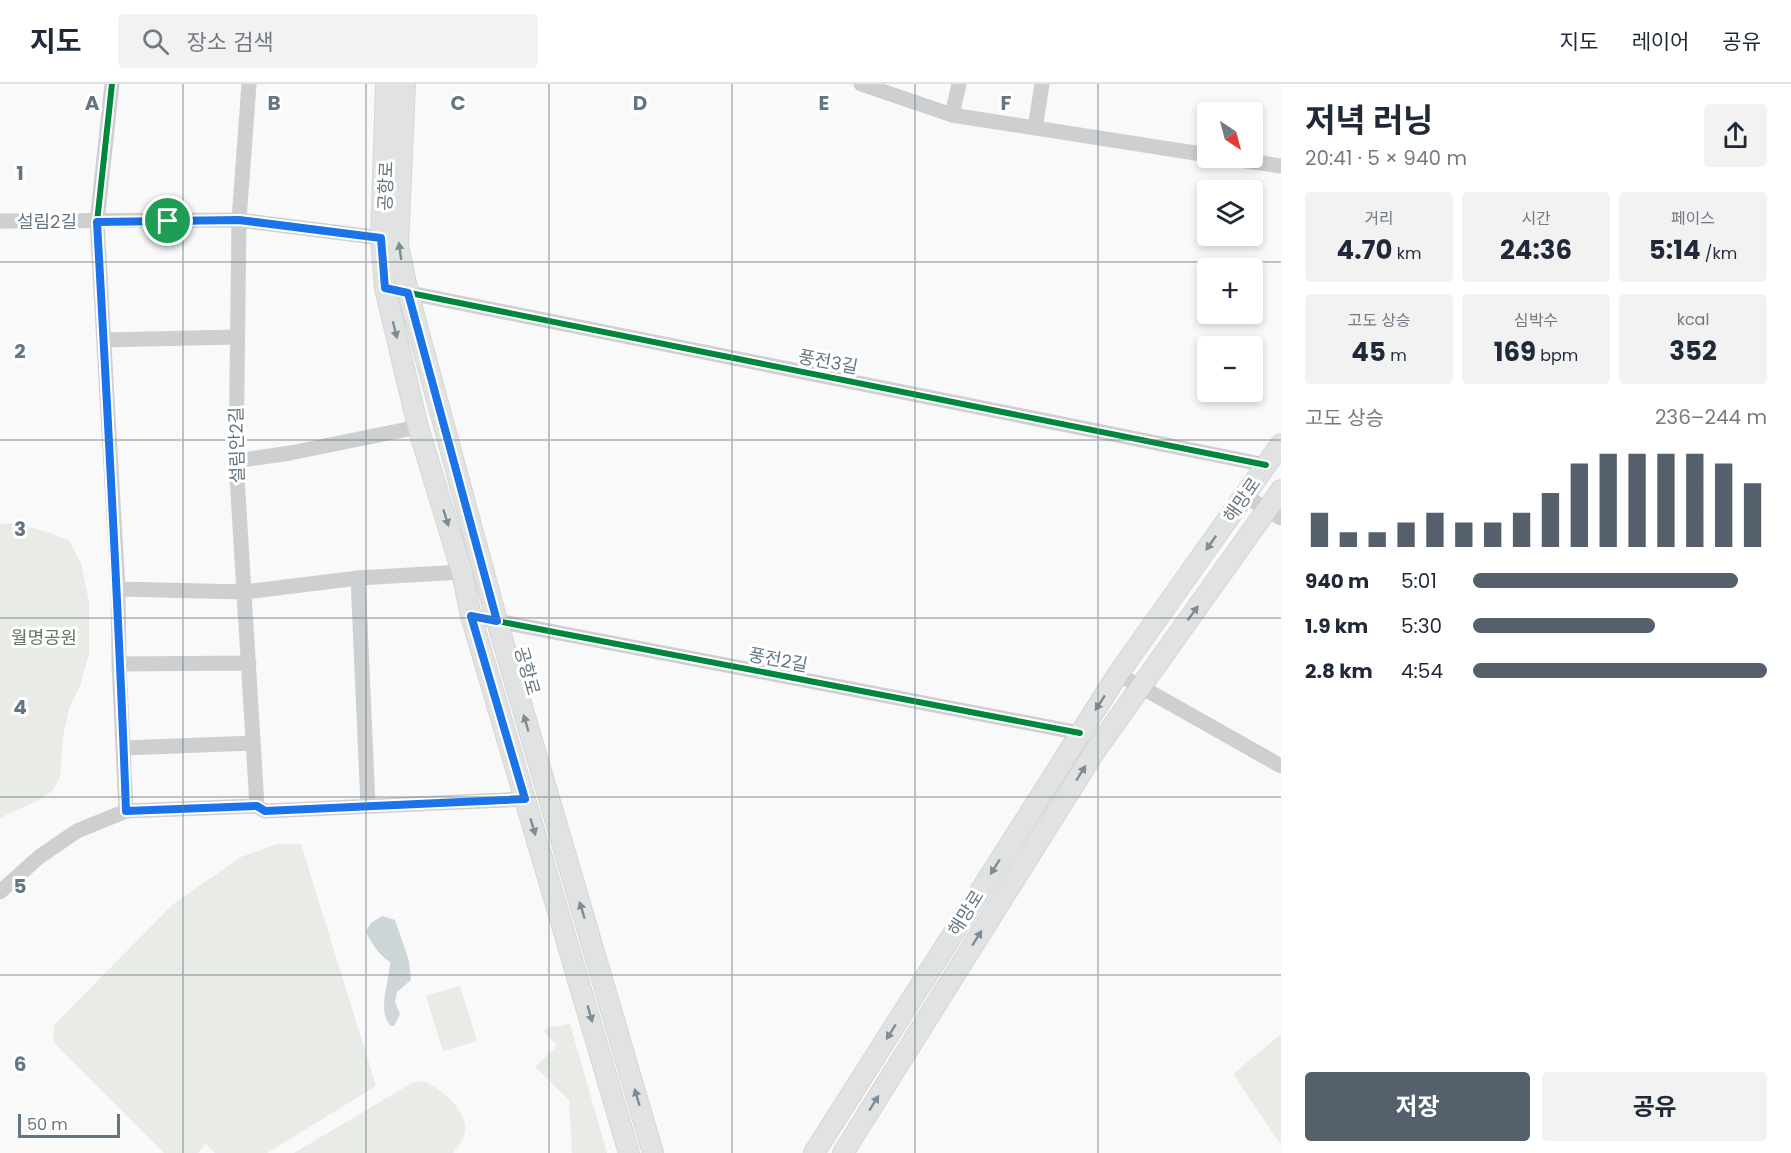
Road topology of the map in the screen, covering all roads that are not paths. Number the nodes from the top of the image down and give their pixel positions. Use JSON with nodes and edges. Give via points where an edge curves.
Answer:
{"nodes":[{"id":1,"x":112,"y":84,"type":"edge"},
{"id":2,"x":249,"y":84,"type":"edge"},
{"id":3,"x":386,"y":84,"type":"edge"},
{"id":4,"x":405,"y":84,"type":"edge"},
{"id":5,"x":861,"y":84,"type":"edge"},
{"id":6,"x":959,"y":84,"type":"edge"},
{"id":7,"x":1042,"y":84,"type":"edge"},
{"id":8,"x":952,"y":115,"type":"junction"},
{"id":9,"x":1035,"y":128,"type":"junction"},
{"id":10,"x":1197,"y":152,"type":"edge"},
{"id":11,"x":1263,"y":163,"type":"edge"},
{"id":12,"x":1281,"y":166,"type":"edge"},
{"id":13,"x":239,"y":220,"type":"junction"},
{"id":14,"x":0,"y":221,"type":"edge"},
{"id":15,"x":97,"y":222,"type":"junction"},
{"id":16,"x":381,"y":238,"type":"junction"},
{"id":17,"x":385,"y":288,"type":"junction"},
{"id":18,"x":408,"y":293,"type":"junction"},
{"id":19,"x":237,"y":337,"type":"junction"},
{"id":20,"x":104,"y":340,"type":"junction"},
{"id":21,"x":418,"y":427,"type":"junction"},
{"id":22,"x":1281,"y":444,"type":"edge"},
{"id":23,"x":236,"y":462,"type":"junction"},
{"id":24,"x":1266,"y":465,"type":"junction"},
{"id":25,"x":1281,"y":490,"type":"edge"},
{"id":26,"x":1245,"y":496,"type":"junction"},
{"id":27,"x":1274,"y":514,"type":"edge"},
{"id":28,"x":462,"y":572,"type":"junction"},
{"id":29,"x":358,"y":578,"type":"junction"},
{"id":30,"x":118,"y":589,"type":"junction"},
{"id":31,"x":245,"y":592,"type":"junction"},
{"id":32,"x":471,"y":616,"type":"junction"},
{"id":33,"x":497,"y":621,"type":"junction"},
{"id":34,"x":249,"y":663,"type":"junction"},
{"id":35,"x":119,"y":664,"type":"junction"},
{"id":36,"x":1118,"y":674,"type":"junction"},
{"id":37,"x":1140,"y":686,"type":"junction"},
{"id":38,"x":1080,"y":734,"type":"junction"},
{"id":39,"x":252,"y":743,"type":"junction"},
{"id":40,"x":124,"y":748,"type":"junction"},
{"id":41,"x":1281,"y":766,"type":"edge"},
{"id":42,"x":525,"y":799,"type":"junction"},
{"id":43,"x":257,"y":806,"type":"junction"},
{"id":44,"x":368,"y":806,"type":"junction"},
{"id":45,"x":126,"y":811,"type":"junction"},
{"id":46,"x":0,"y":892,"type":"edge"},
{"id":47,"x":629,"y":1153,"type":"edge"},
{"id":48,"x":653,"y":1153,"type":"edge"},
{"id":49,"x":814,"y":1153,"type":"edge"},
{"id":50,"x":843,"y":1153,"type":"edge"}],
"edges":[{"from":1,"to":15,"type":"street"},
{"from":2,"to":13,"type":"street","name":"설림안2길"},
{"from":3,"to":16,"type":"main road","name":"공항로"},
{"from":18,"to":4,"type":"main road","name":"공항로","one_way":true,"via":[[398,245]]},
{"from":5,"to":8,"type":"street"},
{"from":6,"to":8,"type":"street"},
{"from":7,"to":9,"type":"street"},
{"from":8,"to":9,"type":"street"},
{"from":9,"to":10,"type":"street"},
{"from":11,"to":12,"type":"street"},
{"from":13,"to":15,"type":"street","name":"설림2길"},
{"from":13,"to":16,"type":"street","name":"설림2길"},
{"from":13,"to":19,"type":"street","name":"설림안2길"},
{"from":14,"to":15,"type":"street","name":"설림2길"},
{"from":15,"to":20,"type":"street"},
{"from":16,"to":17,"type":"main road","name":"공항로"},
{"from":17,"to":18,"type":"street","name":"풍전3길"},
{"from":17,"to":21,"type":"main road","name":"공항로","one_way":true},
{"from":18,"to":24,"type":"street","name":"풍전3길"},
{"from":18,"to":33,"type":"main road","name":"공항로"},
{"from":19,"to":20,"type":"street"},
{"from":19,"to":23,"type":"street","name":"설림안2길"},
{"from":20,"to":30,"type":"street"},
{"from":21,"to":23,"type":"street"},
{"from":21,"to":28,"type":"main road","name":"공항로","one_way":true},
{"from":22,"to":24,"type":"main road","name":"해망로"},
{"from":23,"to":31,"type":"street","name":"설림안2길"},
{"from":24,"to":26,"type":"main road","name":"해망로"},
{"from":25,"to":27,"type":"main road","name":"해망로"},
{"from":26,"to":27,"type":"street"},
{"from":26,"to":36,"type":"main road","name":"해망로","one_way":true},
{"from":37,"to":27,"type":"main road","name":"해망로","one_way":true},
{"from":28,"to":29,"type":"street"},
{"from":28,"to":32,"type":"main road","name":"공항로"},
{"from":29,"to":31,"type":"street"},
{"from":29,"to":44,"type":"street"},
{"from":30,"to":31,"type":"street"},
{"from":30,"to":35,"type":"street"},
{"from":31,"to":34,"type":"street","name":"설림안2길"},
{"from":32,"to":33,"type":"street","name":"풍전2길"},
{"from":32,"to":42,"type":"main road","name":"공항로"},
{"from":33,"to":38,"type":"street","name":"풍전2길"},
{"from":48,"to":33,"type":"main road","name":"공항로","one_way":true},
{"from":34,"to":35,"type":"street"},
{"from":34,"to":39,"type":"street","name":"설림안2길"},
{"from":35,"to":40,"type":"street"},
{"from":36,"to":37,"type":"street"},
{"from":36,"to":38,"type":"main road","name":"해망로","one_way":true},
{"from":37,"to":41,"type":"street"},
{"from":50,"to":37,"type":"main road","name":"해망로","one_way":true,"via":[[1095,751]]},
{"from":38,"to":49,"type":"main road","name":"해망로","one_way":true},
{"from":39,"to":40,"type":"street"},
{"from":39,"to":43,"type":"street","name":"설림안2길"},
{"from":40,"to":45,"type":"street"},
{"from":42,"to":44,"type":"street"},
{"from":42,"to":47,"type":"main road","name":"공항로","one_way":true},
{"from":43,"to":44,"type":"street","via":[[265,811]]},
{"from":43,"to":45,"type":"street"},
{"from":45,"to":46,"type":"street","via":[[77,831],[39,857]]}]}
